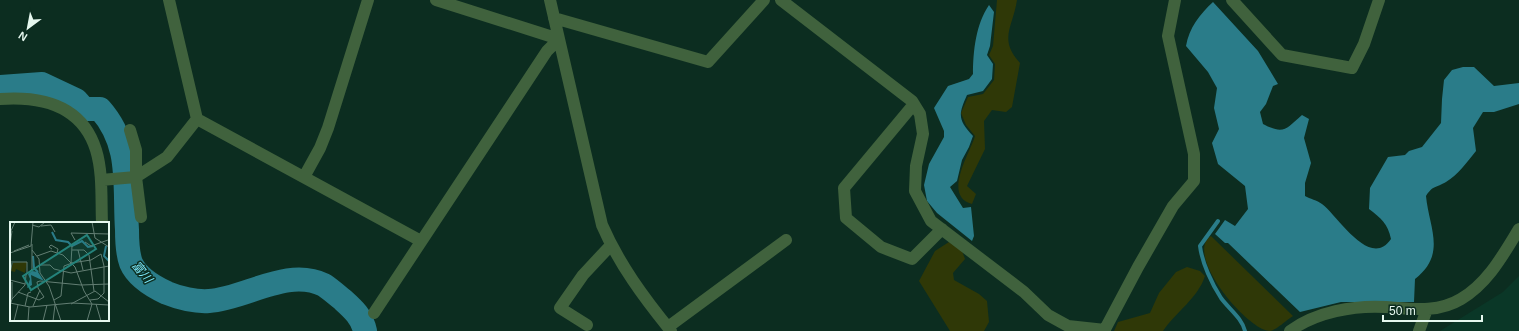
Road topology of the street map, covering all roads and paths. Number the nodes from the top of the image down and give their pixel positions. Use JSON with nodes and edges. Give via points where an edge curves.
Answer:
{"nodes":[{"id":1,"x":169,"y":0,"type":"edge"},
{"id":2,"x":368,"y":0,"type":"edge"},
{"id":3,"x":436,"y":0,"type":"edge"},
{"id":4,"x":550,"y":0,"type":"edge"},
{"id":5,"x":764,"y":0,"type":"edge"},
{"id":6,"x":781,"y":0,"type":"edge"},
{"id":7,"x":1175,"y":0,"type":"edge"},
{"id":8,"x":1232,"y":0,"type":"edge"},
{"id":9,"x":1379,"y":0,"type":"edge"},
{"id":10,"x":554,"y":18,"type":"junction"},
{"id":11,"x":559,"y":39,"type":"junction"},
{"id":12,"x":0,"y":99,"type":"edge"},
{"id":13,"x":914,"y":104,"type":"junction"},
{"id":14,"x":197,"y":119,"type":"junction"},
{"id":15,"x":130,"y":130,"type":"dead end"},
{"id":16,"x":134,"y":177,"type":"junction"},
{"id":17,"x":304,"y":177,"type":"junction"},
{"id":18,"x":103,"y":180,"type":"junction"},
{"id":19,"x":141,"y":217,"type":"dead end"},
{"id":20,"x":102,"y":222,"type":"edge"},
{"id":21,"x":942,"y":229,"type":"junction"},
{"id":22,"x":1519,"y":229,"type":"edge"},
{"id":23,"x":786,"y":240,"type":"dead end"},
{"id":24,"x":421,"y":241,"type":"junction"},
{"id":25,"x":611,"y":245,"type":"junction"},
{"id":26,"x":1427,"y":309,"type":"junction"},
{"id":27,"x":374,"y":313,"type":"dead end"},
{"id":28,"x":587,"y":325,"type":"dead end"},
{"id":29,"x":670,"y":329,"type":"edge"},
{"id":30,"x":1104,"y":331,"type":"edge"},
{"id":31,"x":1290,"y":331,"type":"edge"},
{"id":32,"x":1419,"y":331,"type":"edge"}],
"edges":[{"from":1,"to":14,"type":"street"},
{"from":2,"to":17,"type":"street","via":[[328,128]]},
{"from":3,"to":11,"type":"street"},
{"from":4,"to":10,"type":"street"},
{"from":5,"to":10,"type":"street","via":[[708,62]]},
{"from":6,"to":13,"type":"street"},
{"from":7,"to":30,"type":"street","via":[[1168,36],[1194,154],[1194,181],[1173,206]]},
{"from":8,"to":9,"type":"street","via":[[1282,55],[1352,68],[1364,44]]},
{"from":10,"to":11,"type":"street"},
{"from":11,"to":24,"type":"street","via":[[547,51]]},
{"from":11,"to":25,"type":"street","via":[[595,198],[602,225]]},
{"from":12,"to":18,"type":"street","via":[[37,99],[56,104],[74,117],[88,133],[96,150]]},
{"from":13,"to":21,"type":"street","via":[[920,114],[923,134],[916,166],[916,191],[931,221]]},
{"from":13,"to":21,"type":"street","via":[[844,188],[846,218],[881,246],[912,259]]},
{"from":14,"to":16,"type":"street","via":[[167,157]]},
{"from":14,"to":17,"type":"street"},
{"from":15,"to":16,"type":"street","via":[[136,150]]},
{"from":16,"to":18,"type":"street"},
{"from":16,"to":19,"type":"street"},
{"from":17,"to":24,"type":"street"},
{"from":18,"to":20,"type":"street"},
{"from":21,"to":30,"type":"street","via":[[1024,292],[1048,315],[1068,326]]},
{"from":22,"to":26,"type":"street","via":[[1490,274],[1474,289],[1446,307]]},
{"from":23,"to":29,"type":"street"},
{"from":24,"to":27,"type":"street"},
{"from":25,"to":28,"type":"street","via":[[583,275],[560,308]]},
{"from":25,"to":29,"type":"street","via":[[626,271]]},
{"from":26,"to":31,"type":"street","via":[[1379,307],[1338,311],[1315,317]]},
{"from":26,"to":32,"type":"street"}]}
